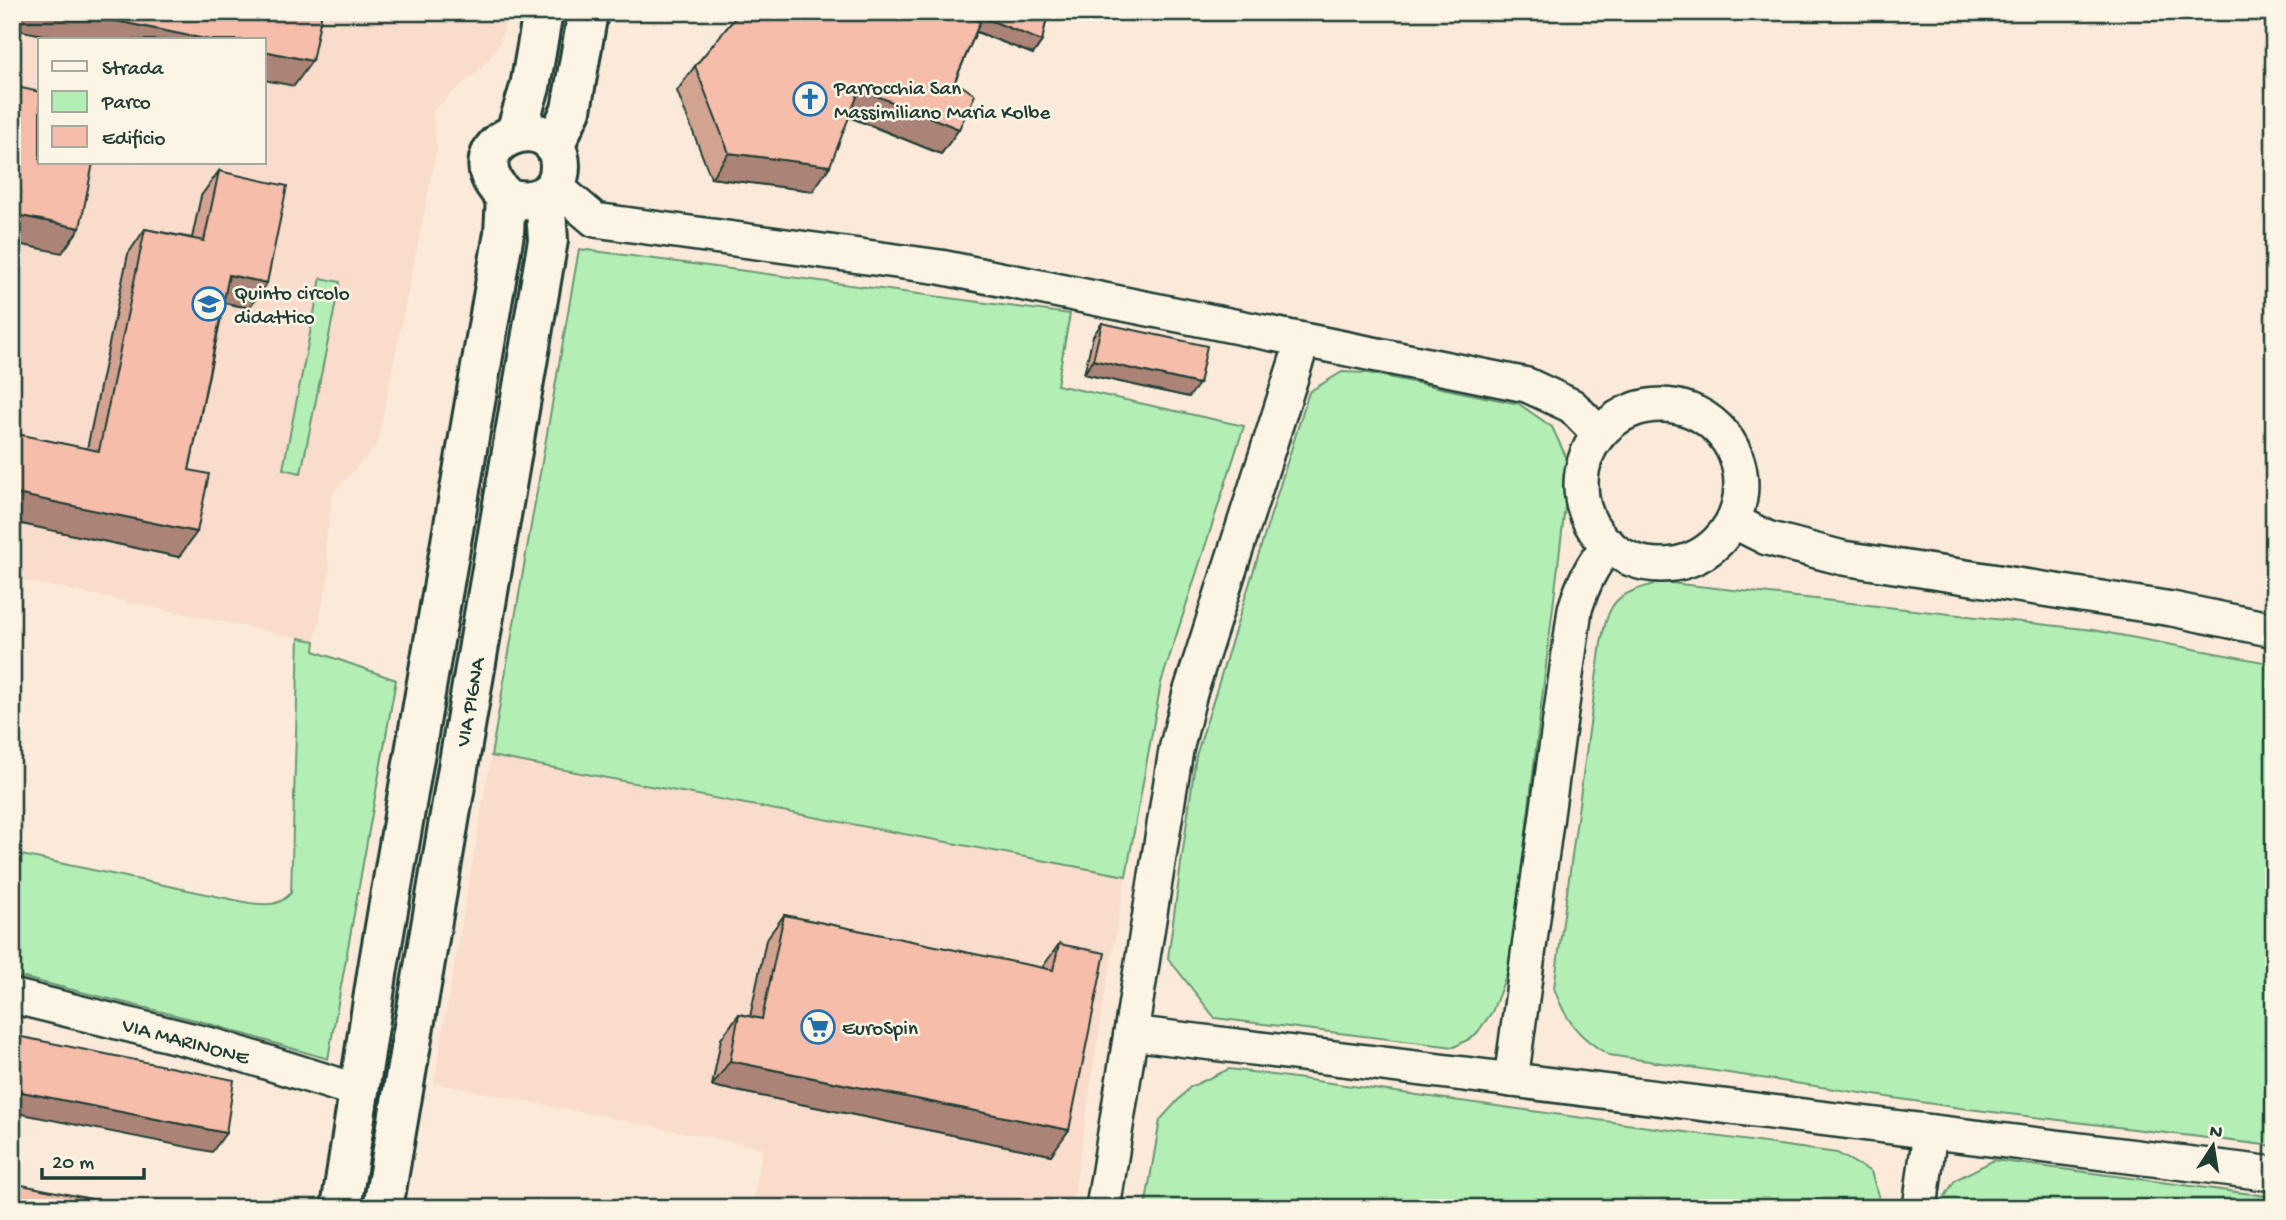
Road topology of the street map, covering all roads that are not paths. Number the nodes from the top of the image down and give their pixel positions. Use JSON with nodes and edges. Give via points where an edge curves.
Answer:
{"nodes":[{"id":1,"x":543,"y":12,"type":"edge"},
{"id":2,"x":588,"y":12,"type":"edge"},
{"id":3,"x":516,"y":132,"type":"junction"},
{"id":4,"x":554,"y":146,"type":"junction"},
{"id":5,"x":550,"y":191,"type":"junction"},
{"id":6,"x":506,"y":197,"type":"junction"},
{"id":7,"x":1303,"y":340,"type":"junction"},
{"id":8,"x":1600,"y":435,"type":"junction"},
{"id":9,"x":1733,"y":521,"type":"junction"},
{"id":10,"x":1609,"y":545,"type":"junction"},
{"id":11,"x":2274,"y":630,"type":"edge"},
{"id":12,"x":12,"y":996,"type":"edge"},
{"id":13,"x":1130,"y":1033,"type":"junction"},
{"id":14,"x":1511,"y":1080,"type":"junction"},
{"id":15,"x":358,"y":1091,"type":"junction"},
{"id":16,"x":1930,"y":1132,"type":"junction"},
{"id":17,"x":2274,"y":1174,"type":"edge"},
{"id":18,"x":341,"y":1208,"type":"edge"},
{"id":19,"x":383,"y":1208,"type":"edge"},
{"id":20,"x":1103,"y":1208,"type":"edge"},
{"id":21,"x":1920,"y":1208,"type":"edge"}],
"edges":[{"from":1,"to":3,"type":"main road","via":[[530,87]]},
{"from":2,"to":4,"type":"main road","via":[[571,110]]},
{"from":3,"to":4,"type":"main road","via":[[544,136]]},
{"from":3,"to":6,"type":"main road","via":[[494,148],[489,161],[495,187]]},
{"from":4,"to":5,"type":"main road","via":[[560,173]]},
{"from":5,"to":6,"type":"main road","via":[[532,201]]},
{"from":5,"to":7,"type":"street","via":[[595,220],[940,267]]},
{"from":5,"to":19,"type":"main road","name":"VIA PIGNA","via":[[548,240]]},
{"from":6,"to":15,"type":"main road","via":[[504,233]]},
{"from":7,"to":8,"type":"street","via":[[1527,385],[1572,406]]},
{"from":7,"to":13,"type":"street","via":[[1181,727]]},
{"from":8,"to":9,"type":"street","via":[[1621,416],[1652,406],[1686,410],[1704,418],[1727,440],[1740,470],[1740,496]]},
{"from":8,"to":10,"type":"street","via":[[1585,461],[1581,489],[1587,516]]},
{"from":9,"to":10,"type":"street","via":[[1707,550],[1670,565],[1633,560]]},
{"from":9,"to":11,"type":"street","via":[[1767,538],[1843,558],[2097,596]]},
{"from":10,"to":14,"type":"street","via":[[1582,585],[1575,609]]},
{"from":12,"to":15,"type":"street","name":"VIA MARINONE","via":[[215,1046]]},
{"from":13,"to":14,"type":"street"},
{"from":13,"to":20,"type":"street"},
{"from":14,"to":16,"type":"street"},
{"from":15,"to":18,"type":"main road"},
{"from":16,"to":17,"type":"street"},
{"from":16,"to":21,"type":"street"}]}
